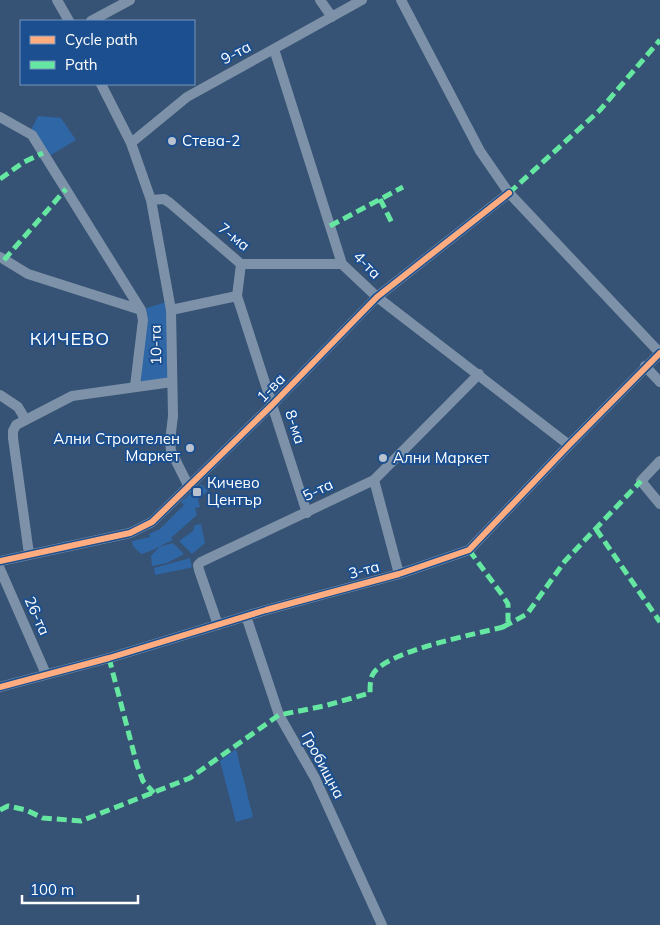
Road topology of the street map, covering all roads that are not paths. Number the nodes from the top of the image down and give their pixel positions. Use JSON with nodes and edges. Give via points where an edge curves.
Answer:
{"nodes":[{"id":1,"x":58,"y":0,"type":"edge"},
{"id":2,"x":130,"y":0,"type":"edge"},
{"id":3,"x":320,"y":0,"type":"edge"},
{"id":4,"x":362,"y":0,"type":"edge"},
{"id":5,"x":401,"y":0,"type":"edge"},
{"id":6,"x":332,"y":17,"type":"junction"},
{"id":7,"x":68,"y":20,"type":"edge"},
{"id":8,"x":93,"y":20,"type":"edge"},
{"id":9,"x":274,"y":49,"type":"junction"},
{"id":10,"x":102,"y":85,"type":"edge"},
{"id":11,"x":0,"y":116,"type":"edge"},
{"id":12,"x":131,"y":143,"type":"junction"},
{"id":13,"x":509,"y":193,"type":"junction"},
{"id":14,"x":151,"y":200,"type":"junction"},
{"id":15,"x":0,"y":257,"type":"edge"},
{"id":16,"x":241,"y":264,"type":"junction"},
{"id":17,"x":342,"y":264,"type":"junction"},
{"id":18,"x":236,"y":296,"type":"junction"},
{"id":19,"x":377,"y":297,"type":"junction"},
{"id":20,"x":141,"y":310,"type":"junction"},
{"id":21,"x":171,"y":310,"type":"junction"},
{"id":22,"x":660,"y":353,"type":"edge"},
{"id":23,"x":645,"y":366,"type":"junction"},
{"id":24,"x":479,"y":374,"type":"junction"},
{"id":25,"x":172,"y":382,"type":"junction"},
{"id":26,"x":660,"y":382,"type":"edge"},
{"id":27,"x":135,"y":386,"type":"junction"},
{"id":28,"x":0,"y":395,"type":"edge"},
{"id":29,"x":272,"y":405,"type":"junction"},
{"id":30,"x":22,"y":422,"type":"junction"},
{"id":31,"x":568,"y":445,"type":"junction"},
{"id":32,"x":660,"y":461,"type":"edge"},
{"id":33,"x":374,"y":480,"type":"junction"},
{"id":34,"x":189,"y":487,"type":"junction"},
{"id":35,"x":660,"y":504,"type":"edge"},
{"id":36,"x":306,"y":513,"type":"junction"},
{"id":37,"x":29,"y":554,"type":"junction"},
{"id":38,"x":0,"y":562,"type":"edge"},
{"id":39,"x":0,"y":569,"type":"edge"},
{"id":40,"x":398,"y":574,"type":"junction"},
{"id":41,"x":246,"y":616,"type":"junction"},
{"id":42,"x":218,"y":625,"type":"junction"},
{"id":43,"x":46,"y":674,"type":"junction"},
{"id":44,"x":0,"y":687,"type":"edge"},
{"id":45,"x":382,"y":925,"type":"edge"}],
"edges":[{"from":1,"to":7,"type":"street"},
{"from":2,"to":8,"type":"street"},
{"from":3,"to":6,"type":"street"},
{"from":4,"to":6,"type":"street","name":"9-та"},
{"from":5,"to":13,"type":"street","via":[[480,151]]},
{"from":6,"to":9,"type":"street","name":"9-та"},
{"from":9,"to":12,"type":"street","name":"9-та","via":[[187,97]]},
{"from":9,"to":17,"type":"street","name":"4-та"},
{"from":10,"to":12,"type":"street"},
{"from":11,"to":20,"type":"street","via":[[32,136]]},
{"from":12,"to":14,"type":"street","name":"10-та"},
{"from":13,"to":19,"type":"street","name":"1-ва"},
{"from":13,"to":22,"type":"street"},
{"from":14,"to":16,"type":"street","name":"7-ма","via":[[164,199],[170,203]]},
{"from":14,"to":21,"type":"street","name":"10-та"},
{"from":15,"to":20,"type":"street","via":[[28,274]]},
{"from":16,"to":17,"type":"street","name":"7-ма"},
{"from":16,"to":18,"type":"street","name":"8-ма"},
{"from":17,"to":19,"type":"street","name":"4-та"},
{"from":18,"to":21,"type":"street"},
{"from":18,"to":29,"type":"street","name":"8-ма"},
{"from":19,"to":24,"type":"street","name":"4-та"},
{"from":19,"to":29,"type":"street","name":"1-ва"},
{"from":20,"to":27,"type":"street","via":[[143,320]]},
{"from":21,"to":25,"type":"street","name":"10-та"},
{"from":22,"to":23,"type":"street","name":"3-та"},
{"from":23,"to":26,"type":"street"},
{"from":23,"to":31,"type":"street","name":"3-та"},
{"from":24,"to":31,"type":"street","name":"4-та"},
{"from":24,"to":33,"type":"street","name":"5-та"},
{"from":25,"to":27,"type":"street"},
{"from":25,"to":34,"type":"street","name":"10-та","via":[[172,451]]},
{"from":27,"to":30,"type":"street","via":[[72,396]]},
{"from":28,"to":30,"type":"street","via":[[18,407],[24,417]]},
{"from":29,"to":34,"type":"street","name":"1-ва"},
{"from":29,"to":36,"type":"street","name":"8-ма"},
{"from":30,"to":37,"type":"street","via":[[13,431],[13,438]]},
{"from":31,"to":40,"type":"street","name":"3-та","via":[[469,550]]},
{"from":32,"to":35,"type":"street","via":[[642,481]]},
{"from":33,"to":36,"type":"street","name":"5-та"},
{"from":33,"to":40,"type":"street"},
{"from":34,"to":37,"type":"street","name":"1-ва","via":[[142,528]]},
{"from":36,"to":42,"type":"street","name":"5-та","via":[[201,562],[199,570]]},
{"from":37,"to":38,"type":"street","name":"1-ва"},
{"from":39,"to":43,"type":"street","name":"26-та"},
{"from":40,"to":41,"type":"street","name":"3-та"},
{"from":41,"to":42,"type":"street","name":"3-та"},
{"from":41,"to":45,"type":"street","name":"Гробищна","via":[[279,715],[315,778]]},
{"from":42,"to":43,"type":"street","name":"3-та"},
{"from":43,"to":44,"type":"street","name":"3-та"}]}
